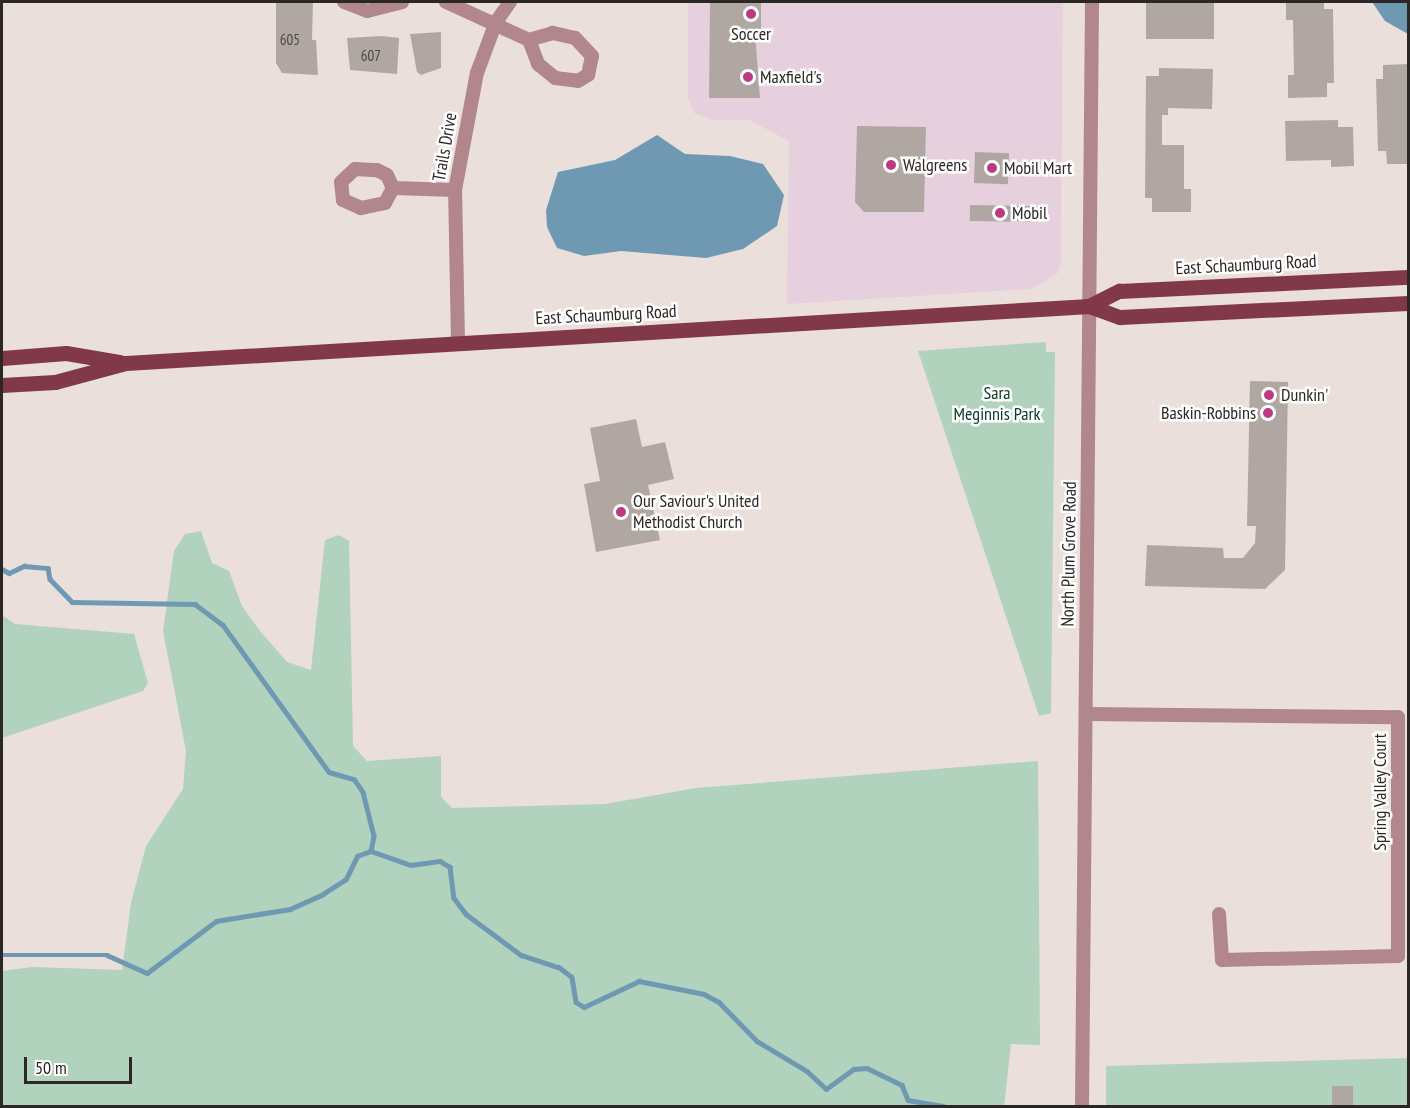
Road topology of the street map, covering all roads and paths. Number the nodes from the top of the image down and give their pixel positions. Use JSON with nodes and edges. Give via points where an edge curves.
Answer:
{"nodes":[{"id":1,"x":344,"y":2,"type":"edge"},
{"id":2,"x":402,"y":2,"type":"edge"},
{"id":3,"x":446,"y":2,"type":"edge"},
{"id":4,"x":510,"y":2,"type":"edge"},
{"id":5,"x":1092,"y":2,"type":"edge"},
{"id":6,"x":496,"y":22,"type":"junction"},
{"id":7,"x":530,"y":40,"type":"junction"},
{"id":8,"x":393,"y":188,"type":"dead end"},
{"id":9,"x":455,"y":190,"type":"junction"},
{"id":10,"x":1408,"y":277,"type":"edge"},
{"id":11,"x":1408,"y":303,"type":"edge"},
{"id":12,"x":1089,"y":306,"type":"junction"},
{"id":13,"x":458,"y":343,"type":"junction"},
{"id":14,"x":2,"y":358,"type":"edge"},
{"id":15,"x":126,"y":363,"type":"junction"},
{"id":16,"x":2,"y":385,"type":"edge"},
{"id":17,"x":1086,"y":714,"type":"junction"},
{"id":18,"x":1219,"y":914,"type":"dead end"},
{"id":19,"x":1083,"y":1107,"type":"edge"}],
"edges":[{"from":1,"to":2,"type":"street","via":[[367,11]]},
{"from":3,"to":6,"type":"street"},
{"from":4,"to":6,"type":"street","name":"Trails Drive"},
{"from":5,"to":12,"type":"street","name":"North Plum Grove Road"},
{"from":6,"to":7,"type":"street"},
{"from":6,"to":9,"type":"street","name":"Trails Drive","via":[[477,73]]},
{"from":7,"to":7,"type":"street","via":[[544,72],[566,81],[588,75],[592,56],[575,38],[554,33]]},
{"from":8,"to":9,"type":"street"},
{"from":9,"to":13,"type":"street","name":"Trails Drive"},
{"from":10,"to":12,"type":"main road","name":"East Schaumburg Road","via":[[1119,291]]},
{"from":11,"to":12,"type":"main road","name":"East Schaumburg Road","via":[[1120,316]]},
{"from":12,"to":13,"type":"main road","name":"East Schaumburg Road"},
{"from":12,"to":17,"type":"street","name":"North Plum Grove Road"},
{"from":13,"to":15,"type":"main road","name":"East Schaumburg Road"},
{"from":14,"to":15,"type":"main road","name":"East Schaumburg Road","via":[[66,353]]},
{"from":15,"to":16,"type":"main road","name":"East Schaumburg Road","via":[[55,382]]},
{"from":17,"to":18,"type":"street","name":"Spring Valley Court","via":[[1398,717],[1398,956],[1222,960]]},
{"from":17,"to":19,"type":"street","name":"North Plum Grove Road"}]}
